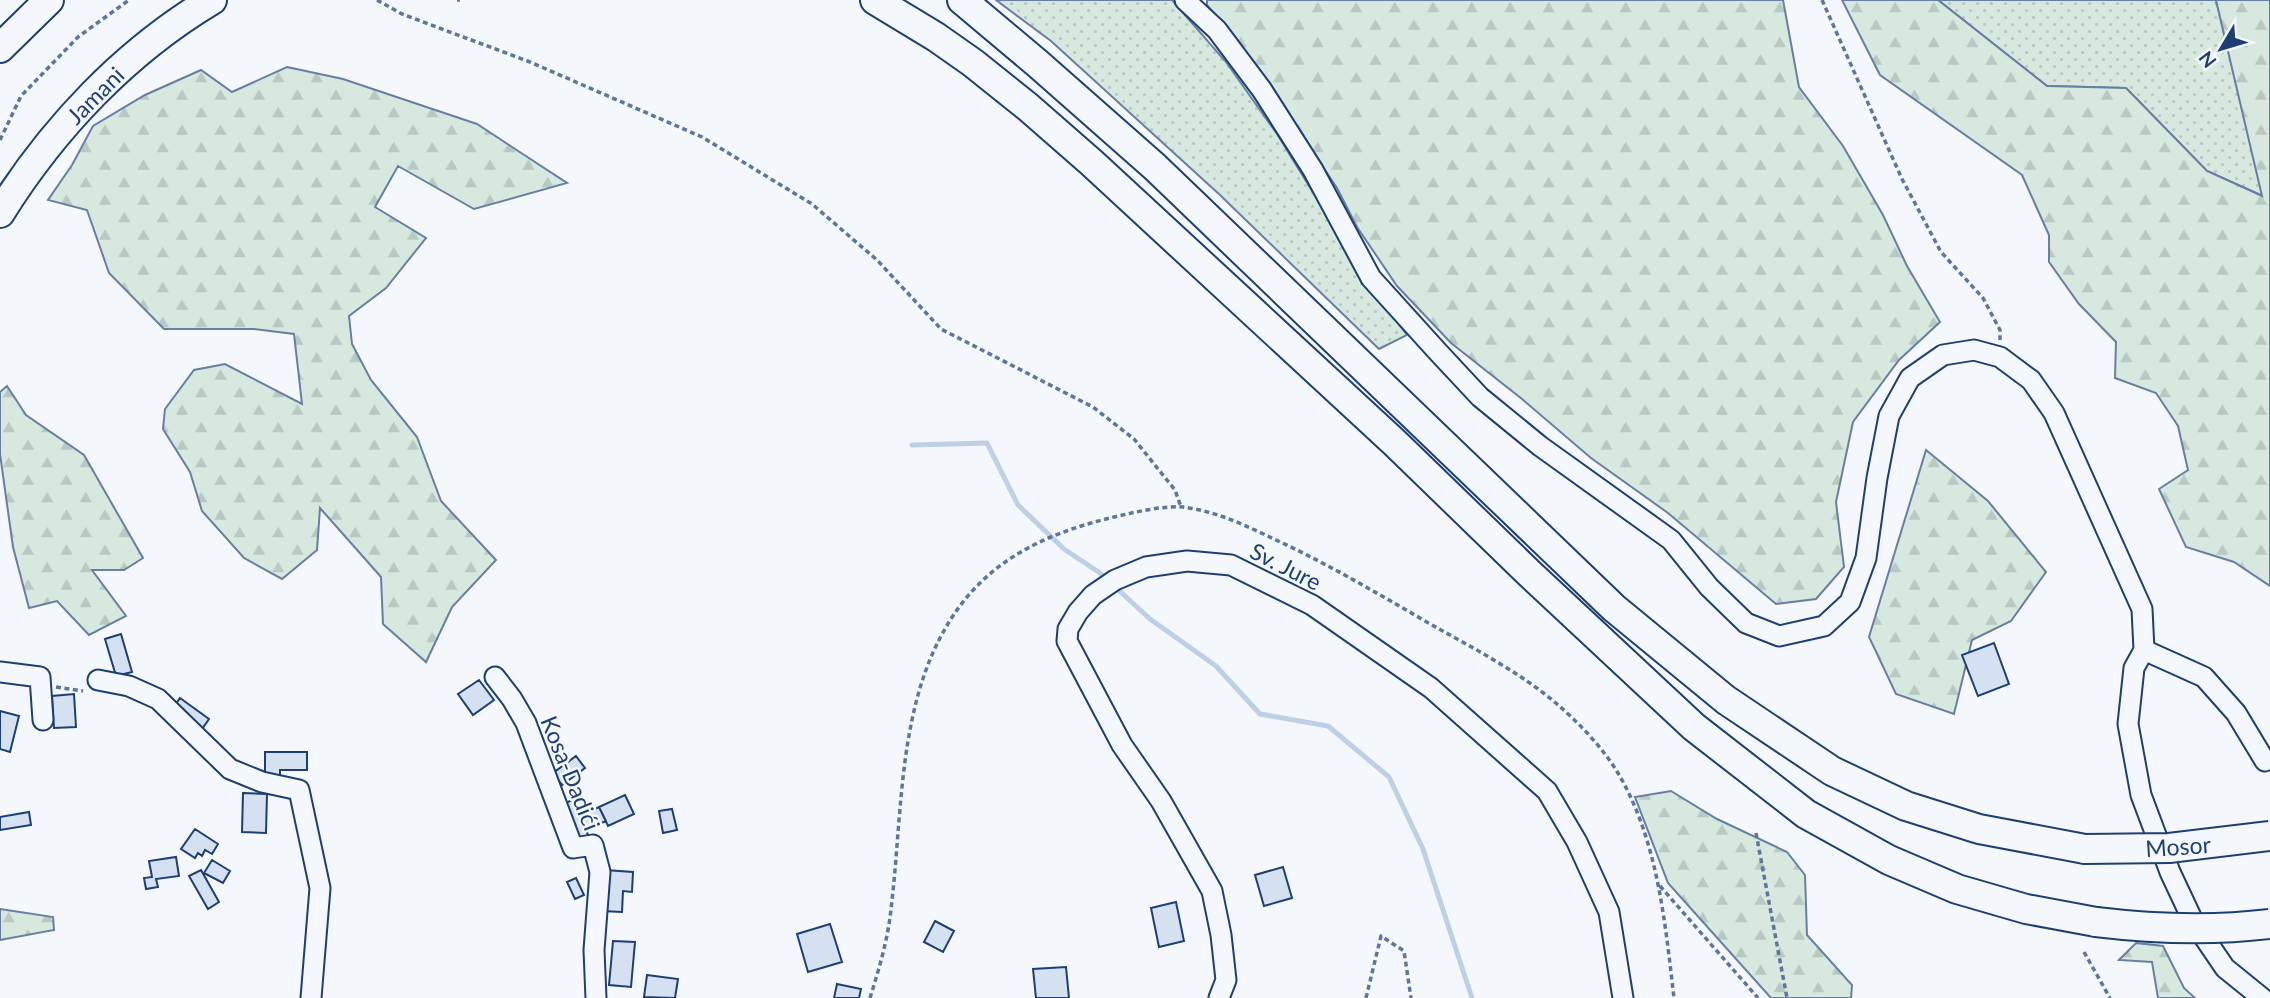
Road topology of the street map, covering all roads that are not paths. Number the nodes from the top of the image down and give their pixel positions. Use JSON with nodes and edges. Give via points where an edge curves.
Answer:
{"nodes":[{"id":1,"x":49,"y":0,"type":"edge"},
{"id":2,"x":212,"y":0,"type":"edge"},
{"id":3,"x":875,"y":0,"type":"edge"},
{"id":4,"x":962,"y":0,"type":"edge"},
{"id":5,"x":1185,"y":0,"type":"edge"},
{"id":6,"x":0,"y":48,"type":"edge"},
{"id":7,"x":0,"y":213,"type":"edge"},
{"id":8,"x":2144,"y":650,"type":"junction"},
{"id":9,"x":0,"y":672,"type":"edge"},
{"id":10,"x":495,"y":677,"type":"dead end"},
{"id":11,"x":98,"y":680,"type":"road end"},
{"id":12,"x":43,"y":720,"type":"dead end"},
{"id":13,"x":2265,"y":761,"type":"dead end"},
{"id":14,"x":2270,"y":835,"type":"edge"},
{"id":15,"x":2270,"y":924,"type":"edge"},
{"id":16,"x":311,"y":998,"type":"edge"},
{"id":17,"x":596,"y":998,"type":"edge"},
{"id":18,"x":1219,"y":998,"type":"edge"},
{"id":19,"x":1623,"y":998,"type":"edge"},
{"id":20,"x":2262,"y":998,"type":"edge"}],
"edges":[{"from":1,"to":6,"type":"highway"},
{"from":2,"to":7,"type":"highway","name":"Jamani","via":[[139,52],[82,105]]},
{"from":3,"to":15,"type":"highway","bridge":true,"via":[[973,63],[1065,139],[1694,727],[1806,814],[1889,860],[1957,889],[2026,909],[2096,922],[2173,928]]},
{"from":4,"to":14,"type":"highway","name":"Mosor","bridge":true,"via":[[1165,176],[1614,608],[1726,700],[1832,771],[1906,806],[1979,829],[2085,849],[2169,848]]},
{"from":5,"to":8,"type":"street","via":[[1217,30],[1262,90],[1313,170],[1371,278],[1480,397],[1671,540],[1746,624],[1779,636],[1824,626],[1850,602],[1866,558],[1889,416],[1910,378],[1943,355],[1974,350],[2000,356],[2031,380],[2054,413],[2142,609]]},
{"from":8,"to":13,"type":"street","via":[[2204,677],[2236,713]]},
{"from":8,"to":20,"type":"street","via":[[2134,668],[2128,724],[2141,795],[2193,921],[2225,968]]},
{"from":9,"to":12,"type":"street","via":[[40,677]]},
{"from":10,"to":17,"type":"street","name":"Kosa-Dadići","via":[[526,723],[573,848],[593,845],[600,872],[594,950]]},
{"from":11,"to":16,"type":"street","via":[[129,686],[158,699],[230,769],[299,790],[320,888]]},
{"from":18,"to":19,"type":"street","name":"Sv. Jure","via":[[1226,980],[1212,891],[1161,801],[1122,745],[1067,641],[1068,629],[1093,595],[1146,567],[1187,561],[1231,565],[1311,605],[1431,688],[1547,791],[1609,912]]}]}
